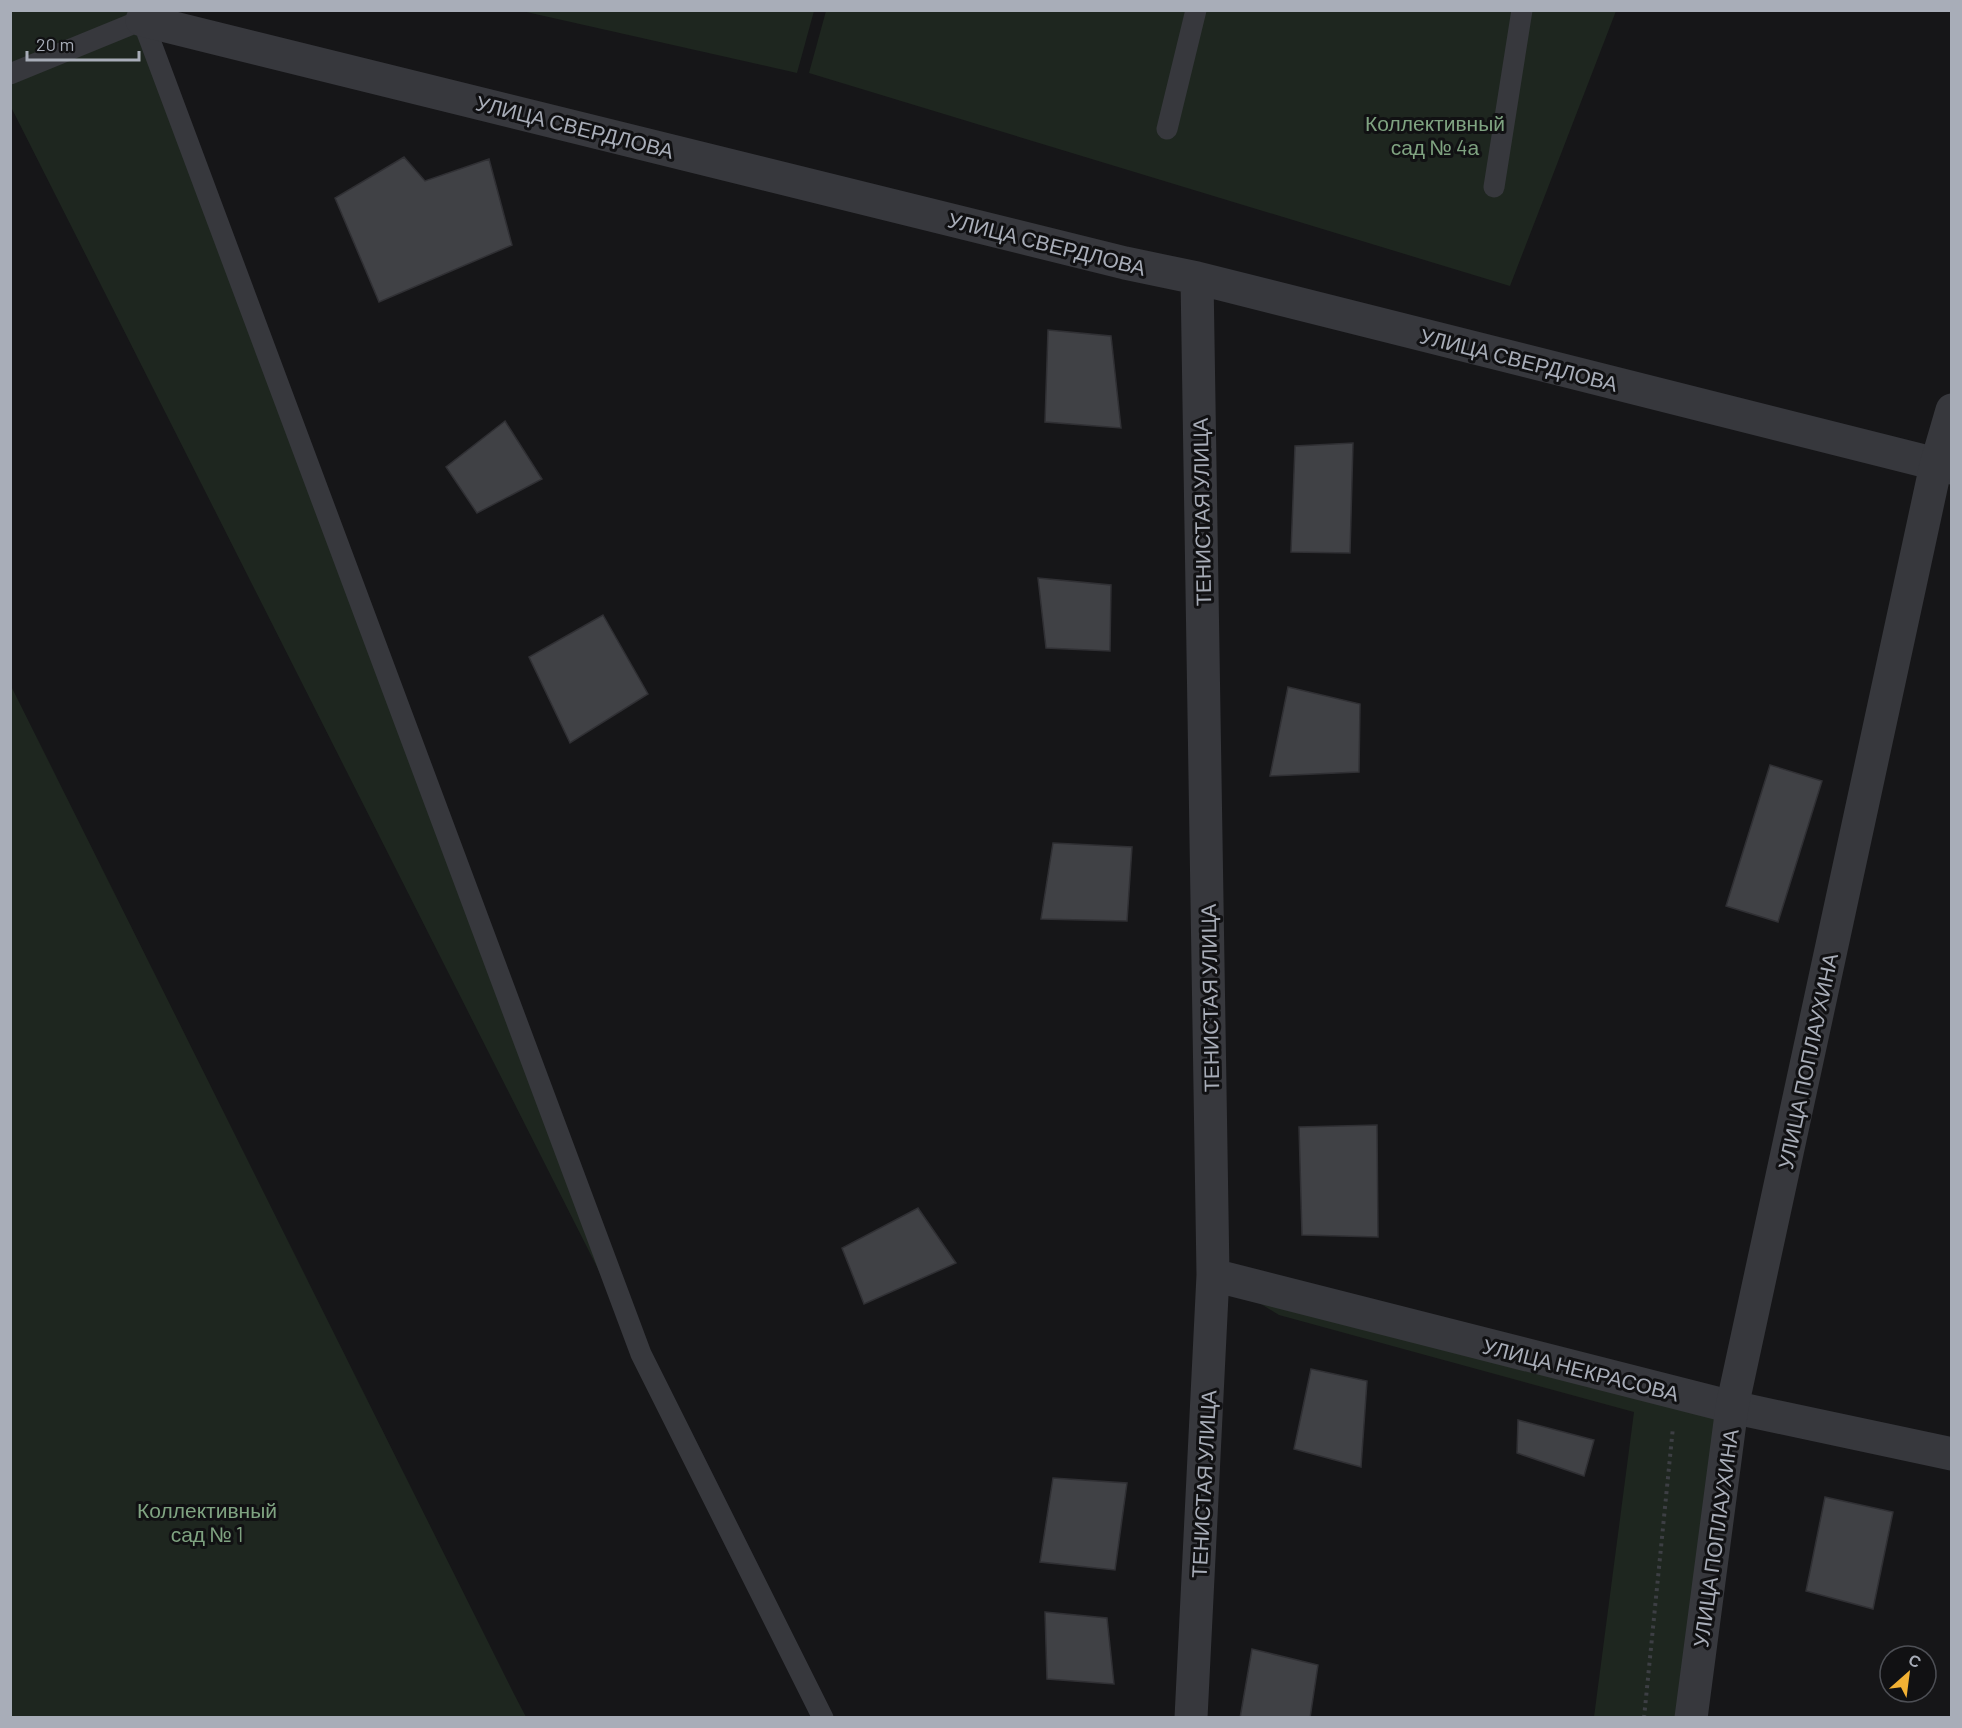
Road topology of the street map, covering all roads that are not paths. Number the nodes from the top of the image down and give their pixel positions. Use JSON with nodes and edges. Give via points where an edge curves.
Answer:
{"nodes":[{"id":1,"x":1196,"y":10,"type":"edge"},
{"id":2,"x":1522,"y":10,"type":"edge"},
{"id":3,"x":140,"y":15,"type":"edge"},
{"id":4,"x":10,"y":74,"type":"edge"},
{"id":5,"x":1167,"y":129,"type":"dead end"},
{"id":6,"x":1494,"y":187,"type":"dead end"},
{"id":7,"x":1197,"y":278,"type":"junction"},
{"id":8,"x":1952,"y":410,"type":"edge"},
{"id":9,"x":1944,"y":467,"type":"edge"},
{"id":10,"x":1213,"y":1275,"type":"junction"},
{"id":11,"x":1732,"y":1407,"type":"junction"},
{"id":12,"x":1952,"y":1454,"type":"edge"},
{"id":13,"x":823,"y":1718,"type":"edge"},
{"id":14,"x":1191,"y":1718,"type":"edge"},
{"id":15,"x":1691,"y":1718,"type":"edge"}],
"edges":[{"from":1,"to":5,"type":"lane"},
{"from":2,"to":6,"type":"lane"},
{"from":3,"to":4,"type":"lane"},
{"from":3,"to":7,"type":"street","name":"УЛИЦА СВЕРДЛОВА"},
{"from":3,"to":13,"type":"lane","via":[[641,1354]]},
{"from":7,"to":9,"type":"street","name":"УЛИЦА СВЕРДЛОВА"},
{"from":7,"to":10,"type":"street","name":"ТЕНИСТАЯ УЛИЦА"},
{"from":8,"to":9,"type":"street","name":"УЛИЦА ПОПЛАУХИНА"},
{"from":9,"to":11,"type":"street","name":"УЛИЦА ПОПЛАУХИНА"},
{"from":10,"to":11,"type":"street","name":"УЛИЦА НЕКРАСОВА"},
{"from":10,"to":14,"type":"street","name":"ТЕНИСТАЯ УЛИЦА"},
{"from":11,"to":12,"type":"street","name":"УЛИЦА НЕКРАСОВА"},
{"from":11,"to":15,"type":"street","name":"УЛИЦА ПОПЛАУХИНА"}]}
